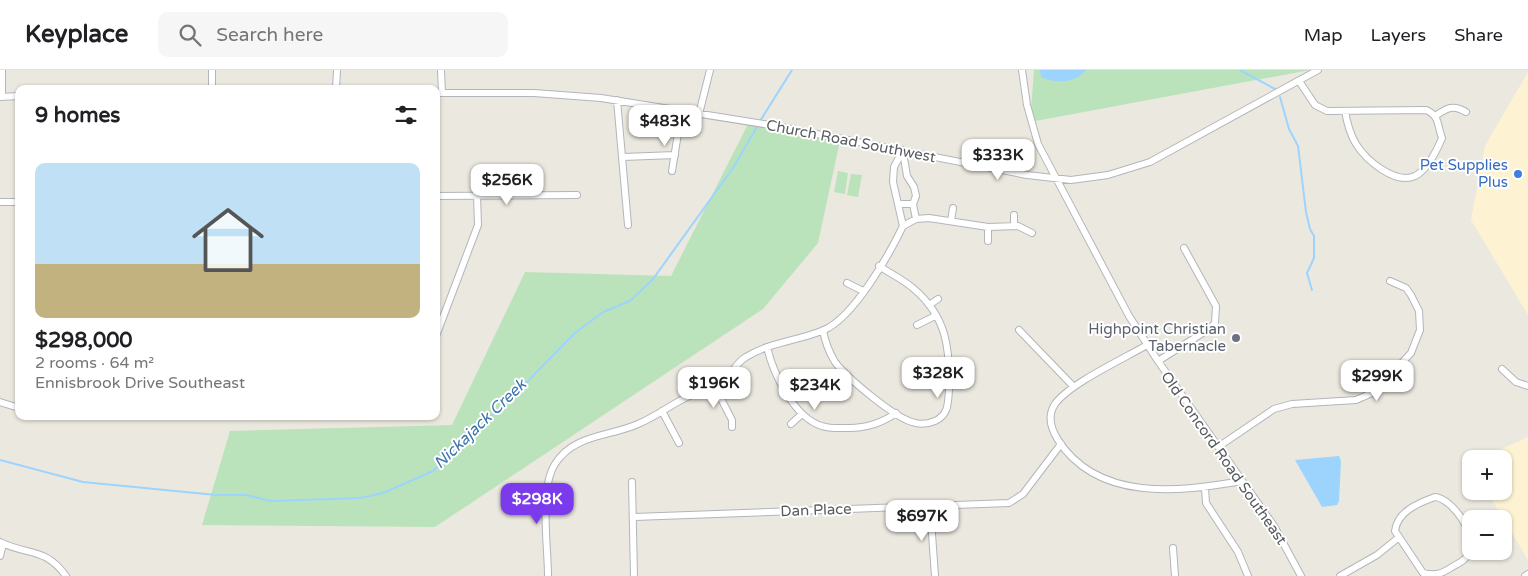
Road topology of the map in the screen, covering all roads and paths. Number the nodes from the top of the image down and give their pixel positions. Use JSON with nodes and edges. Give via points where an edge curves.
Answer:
{"nodes":[{"id":1,"x":2,"y":70,"type":"edge"},
{"id":2,"x":212,"y":70,"type":"edge"},
{"id":3,"x":336,"y":70,"type":"edge"},
{"id":4,"x":441,"y":70,"type":"edge"},
{"id":5,"x":710,"y":70,"type":"edge"},
{"id":6,"x":1022,"y":70,"type":"edge"},
{"id":7,"x":1318,"y":70,"type":"edge"},
{"id":8,"x":1299,"y":81,"type":"junction"},
{"id":9,"x":212,"y":85,"type":"edge"},
{"id":10,"x":336,"y":85,"type":"edge"},
{"id":11,"x":440,"y":85,"type":"edge"},
{"id":12,"x":440,"y":93,"type":"edge"},
{"id":13,"x":15,"y":96,"type":"edge"},
{"id":14,"x":1,"y":97,"type":"edge"},
{"id":15,"x":617,"y":100,"type":"junction"},
{"id":16,"x":1346,"y":111,"type":"junction"},
{"id":17,"x":1466,"y":112,"type":"dead end"},
{"id":18,"x":699,"y":114,"type":"junction"},
{"id":19,"x":1436,"y":116,"type":"junction"},
{"id":20,"x":679,"y":127,"type":"dead end"},
{"id":21,"x":903,"y":150,"type":"junction"},
{"id":22,"x":674,"y":155,"type":"junction"},
{"id":23,"x":623,"y":157,"type":"junction"},
{"id":24,"x":672,"y":171,"type":"dead end"},
{"id":25,"x":1056,"y":179,"type":"junction"},
{"id":26,"x":477,"y":195,"type":"junction"},
{"id":27,"x":578,"y":195,"type":"dead end"},
{"id":28,"x":440,"y":196,"type":"edge"},
{"id":29,"x":0,"y":202,"type":"edge"},
{"id":30,"x":15,"y":202,"type":"edge"},
{"id":31,"x":898,"y":204,"type":"junction"},
{"id":32,"x":913,"y":204,"type":"junction"},
{"id":33,"x":953,"y":208,"type":"dead end"},
{"id":34,"x":1014,"y":215,"type":"dead end"},
{"id":35,"x":916,"y":219,"type":"junction"},
{"id":36,"x":951,"y":222,"type":"junction"},
{"id":37,"x":628,"y":225,"type":"dead end"},
{"id":38,"x":904,"y":226,"type":"junction"},
{"id":39,"x":1014,"y":226,"type":"junction"},
{"id":40,"x":988,"y":227,"type":"junction"},
{"id":41,"x":1032,"y":233,"type":"dead end"},
{"id":42,"x":988,"y":241,"type":"dead end"},
{"id":43,"x":1184,"y":248,"type":"dead end"},
{"id":44,"x":879,"y":266,"type":"junction"},
{"id":45,"x":1390,"y":281,"type":"dead end"},
{"id":46,"x":847,"y":283,"type":"dead end"},
{"id":47,"x":863,"y":291,"type":"junction"},
{"id":48,"x":938,"y":299,"type":"dead end"},
{"id":49,"x":929,"y":305,"type":"junction"},
{"id":50,"x":935,"y":316,"type":"junction"},
{"id":51,"x":440,"y":325,"type":"edge"},
{"id":52,"x":917,"y":325,"type":"dead end"},
{"id":53,"x":823,"y":330,"type":"junction"},
{"id":54,"x":1019,"y":330,"type":"dead end"},
{"id":55,"x":1147,"y":345,"type":"junction"},
{"id":56,"x":767,"y":347,"type":"junction"},
{"id":57,"x":1158,"y":361,"type":"junction"},
{"id":58,"x":1502,"y":369,"type":"dead end"},
{"id":59,"x":1073,"y":386,"type":"junction"},
{"id":60,"x":1528,"y":386,"type":"edge"},
{"id":61,"x":715,"y":387,"type":"junction"},
{"id":62,"x":0,"y":402,"type":"edge"},
{"id":63,"x":15,"y":407,"type":"edge"},
{"id":64,"x":662,"y":411,"type":"junction"},
{"id":65,"x":896,"y":413,"type":"junction"},
{"id":66,"x":802,"y":414,"type":"junction"},
{"id":67,"x":791,"y":424,"type":"dead end"},
{"id":68,"x":732,"y":428,"type":"dead end"},
{"id":69,"x":679,"y":444,"type":"dead end"},
{"id":70,"x":1061,"y":444,"type":"junction"},
{"id":71,"x":1218,"y":448,"type":"junction"},
{"id":72,"x":1242,"y":481,"type":"junction"},
{"id":73,"x":632,"y":482,"type":"dead end"},
{"id":74,"x":1205,"y":488,"type":"junction"},
{"id":75,"x":930,"y":506,"type":"junction"},
{"id":76,"x":634,"y":517,"type":"junction"},
{"id":77,"x":1398,"y":538,"type":"junction"},
{"id":78,"x":2,"y":543,"type":"edge"},
{"id":79,"x":1173,"y":548,"type":"dead end"},
{"id":80,"x":0,"y":556,"type":"edge"},
{"id":81,"x":66,"y":576,"type":"edge"},
{"id":82,"x":548,"y":576,"type":"edge"},
{"id":83,"x":634,"y":576,"type":"edge"},
{"id":84,"x":935,"y":576,"type":"edge"},
{"id":85,"x":1175,"y":576,"type":"edge"},
{"id":86,"x":1248,"y":576,"type":"edge"},
{"id":87,"x":1301,"y":576,"type":"edge"},
{"id":88,"x":1340,"y":576,"type":"edge"}],
"edges":[{"from":1,"to":14,"type":"street"},
{"from":2,"to":9,"type":"street"},
{"from":3,"to":10,"type":"street"},
{"from":4,"to":11,"type":"street"},
{"from":5,"to":18,"type":"street"},
{"from":6,"to":25,"type":"street","name":"Old Concord Road Southeast","via":[[1034,131]]},
{"from":7,"to":8,"type":"street","name":"Church Road Southwest"},
{"from":8,"to":16,"type":"street","via":[[1315,105],[1327,111]]},
{"from":8,"to":25,"type":"street","name":"Church Road Southwest","via":[[1140,166],[1108,175]]},
{"from":12,"to":15,"type":"street","name":"Church Road Southwest","via":[[564,94]]},
{"from":13,"to":14,"type":"street"},
{"from":15,"to":18,"type":"street","name":"Church Road Southwest"},
{"from":15,"to":23,"type":"street"},
{"from":16,"to":19,"type":"street","via":[[1420,109]]},
{"from":16,"to":19,"type":"street","via":[[1350,132],[1363,153],[1387,172],[1404,178],[1419,173],[1440,143],[1442,138]]},
{"from":17,"to":19,"type":"street","via":[[1452,107]]},
{"from":18,"to":21,"type":"street","name":"Church Road Southwest"},
{"from":20,"to":22,"type":"street"},
{"from":21,"to":25,"type":"street","name":"Church Road Southwest"},
{"from":21,"to":31,"type":"street","via":[[893,174]]},
{"from":21,"to":32,"type":"street","via":[[907,176],[916,196]]},
{"from":22,"to":23,"type":"street"},
{"from":22,"to":24,"type":"street"},
{"from":23,"to":37,"type":"street"},
{"from":25,"to":55,"type":"street","name":"Old Concord Road Southeast"},
{"from":26,"to":27,"type":"street"},
{"from":26,"to":28,"type":"street"},
{"from":26,"to":51,"type":"street","via":[[478,225]]},
{"from":29,"to":30,"type":"street"},
{"from":31,"to":32,"type":"street"},
{"from":31,"to":38,"type":"street"},
{"from":32,"to":35,"type":"street"},
{"from":33,"to":36,"type":"street"},
{"from":34,"to":39,"type":"street"},
{"from":35,"to":36,"type":"street"},
{"from":35,"to":38,"type":"street"},
{"from":36,"to":40,"type":"street"},
{"from":38,"to":44,"type":"street"},
{"from":39,"to":40,"type":"street"},
{"from":39,"to":41,"type":"street"},
{"from":40,"to":42,"type":"street"},
{"from":43,"to":57,"type":"street","via":[[1216,306],[1215,323]]},
{"from":44,"to":47,"type":"street"},
{"from":44,"to":49,"type":"street","via":[[913,288]]},
{"from":45,"to":71,"type":"street","via":[[1406,288],[1411,295],[1419,311],[1420,330],[1410,353],[1381,385],[1356,400],[1274,408]]},
{"from":46,"to":47,"type":"street"},
{"from":47,"to":53,"type":"street","via":[[848,313]]},
{"from":48,"to":49,"type":"street"},
{"from":49,"to":50,"type":"street"},
{"from":50,"to":52,"type":"street"},
{"from":50,"to":65,"type":"street","via":[[949,348],[946,410],[935,421],[921,424]]},
{"from":53,"to":56,"type":"street"},
{"from":53,"to":65,"type":"street","via":[[829,352],[841,369]]},
{"from":54,"to":59,"type":"street"},
{"from":55,"to":57,"type":"street","name":"Old Concord Road Southeast"},
{"from":55,"to":59,"type":"street"},
{"from":56,"to":61,"type":"street","via":[[745,358],[724,382]]},
{"from":56,"to":66,"type":"street","via":[[778,379]]},
{"from":57,"to":71,"type":"street","name":"Old Concord Road Southeast"},
{"from":58,"to":60,"type":"street","via":[[1516,382]]},
{"from":59,"to":70,"type":"street","via":[[1052,411],[1051,424]]},
{"from":61,"to":64,"type":"street"},
{"from":61,"to":68,"type":"street","via":[[732,420]]},
{"from":62,"to":63,"type":"street"},
{"from":64,"to":69,"type":"street"},
{"from":64,"to":82,"type":"street","via":[[614,433],[586,438],[563,453],[550,475],[547,498]]},
{"from":65,"to":66,"type":"street","via":[[868,426],[838,428],[822,426]]},
{"from":66,"to":67,"type":"street"},
{"from":70,"to":74,"type":"street","via":[[1085,468],[1115,483],[1158,489]]},
{"from":70,"to":75,"type":"street","name":"Dan Place","via":[[1024,494],[1009,503]]},
{"from":71,"to":72,"type":"street","name":"Old Concord Road Southeast"},
{"from":72,"to":74,"type":"street"},
{"from":72,"to":87,"type":"street","name":"Old Concord Road Southeast","via":[[1281,538]]},
{"from":73,"to":76,"type":"street"},
{"from":74,"to":86,"type":"street","via":[[1206,503],[1238,552]]},
{"from":75,"to":76,"type":"street","name":"Dan Place"},
{"from":75,"to":84,"type":"street"},
{"from":76,"to":83,"type":"street"},
{"from":77,"to":77,"type":"street","via":[[1396,523],[1408,510],[1439,498],[1450,505],[1466,529],[1471,550],[1467,558],[1439,575],[1431,576],[1423,573]]},
{"from":77,"to":88,"type":"street","via":[[1377,555]]},
{"from":78,"to":80,"type":"street"},
{"from":78,"to":81,"type":"street","via":[[44,554]]},
{"from":79,"to":85,"type":"street"}]}
